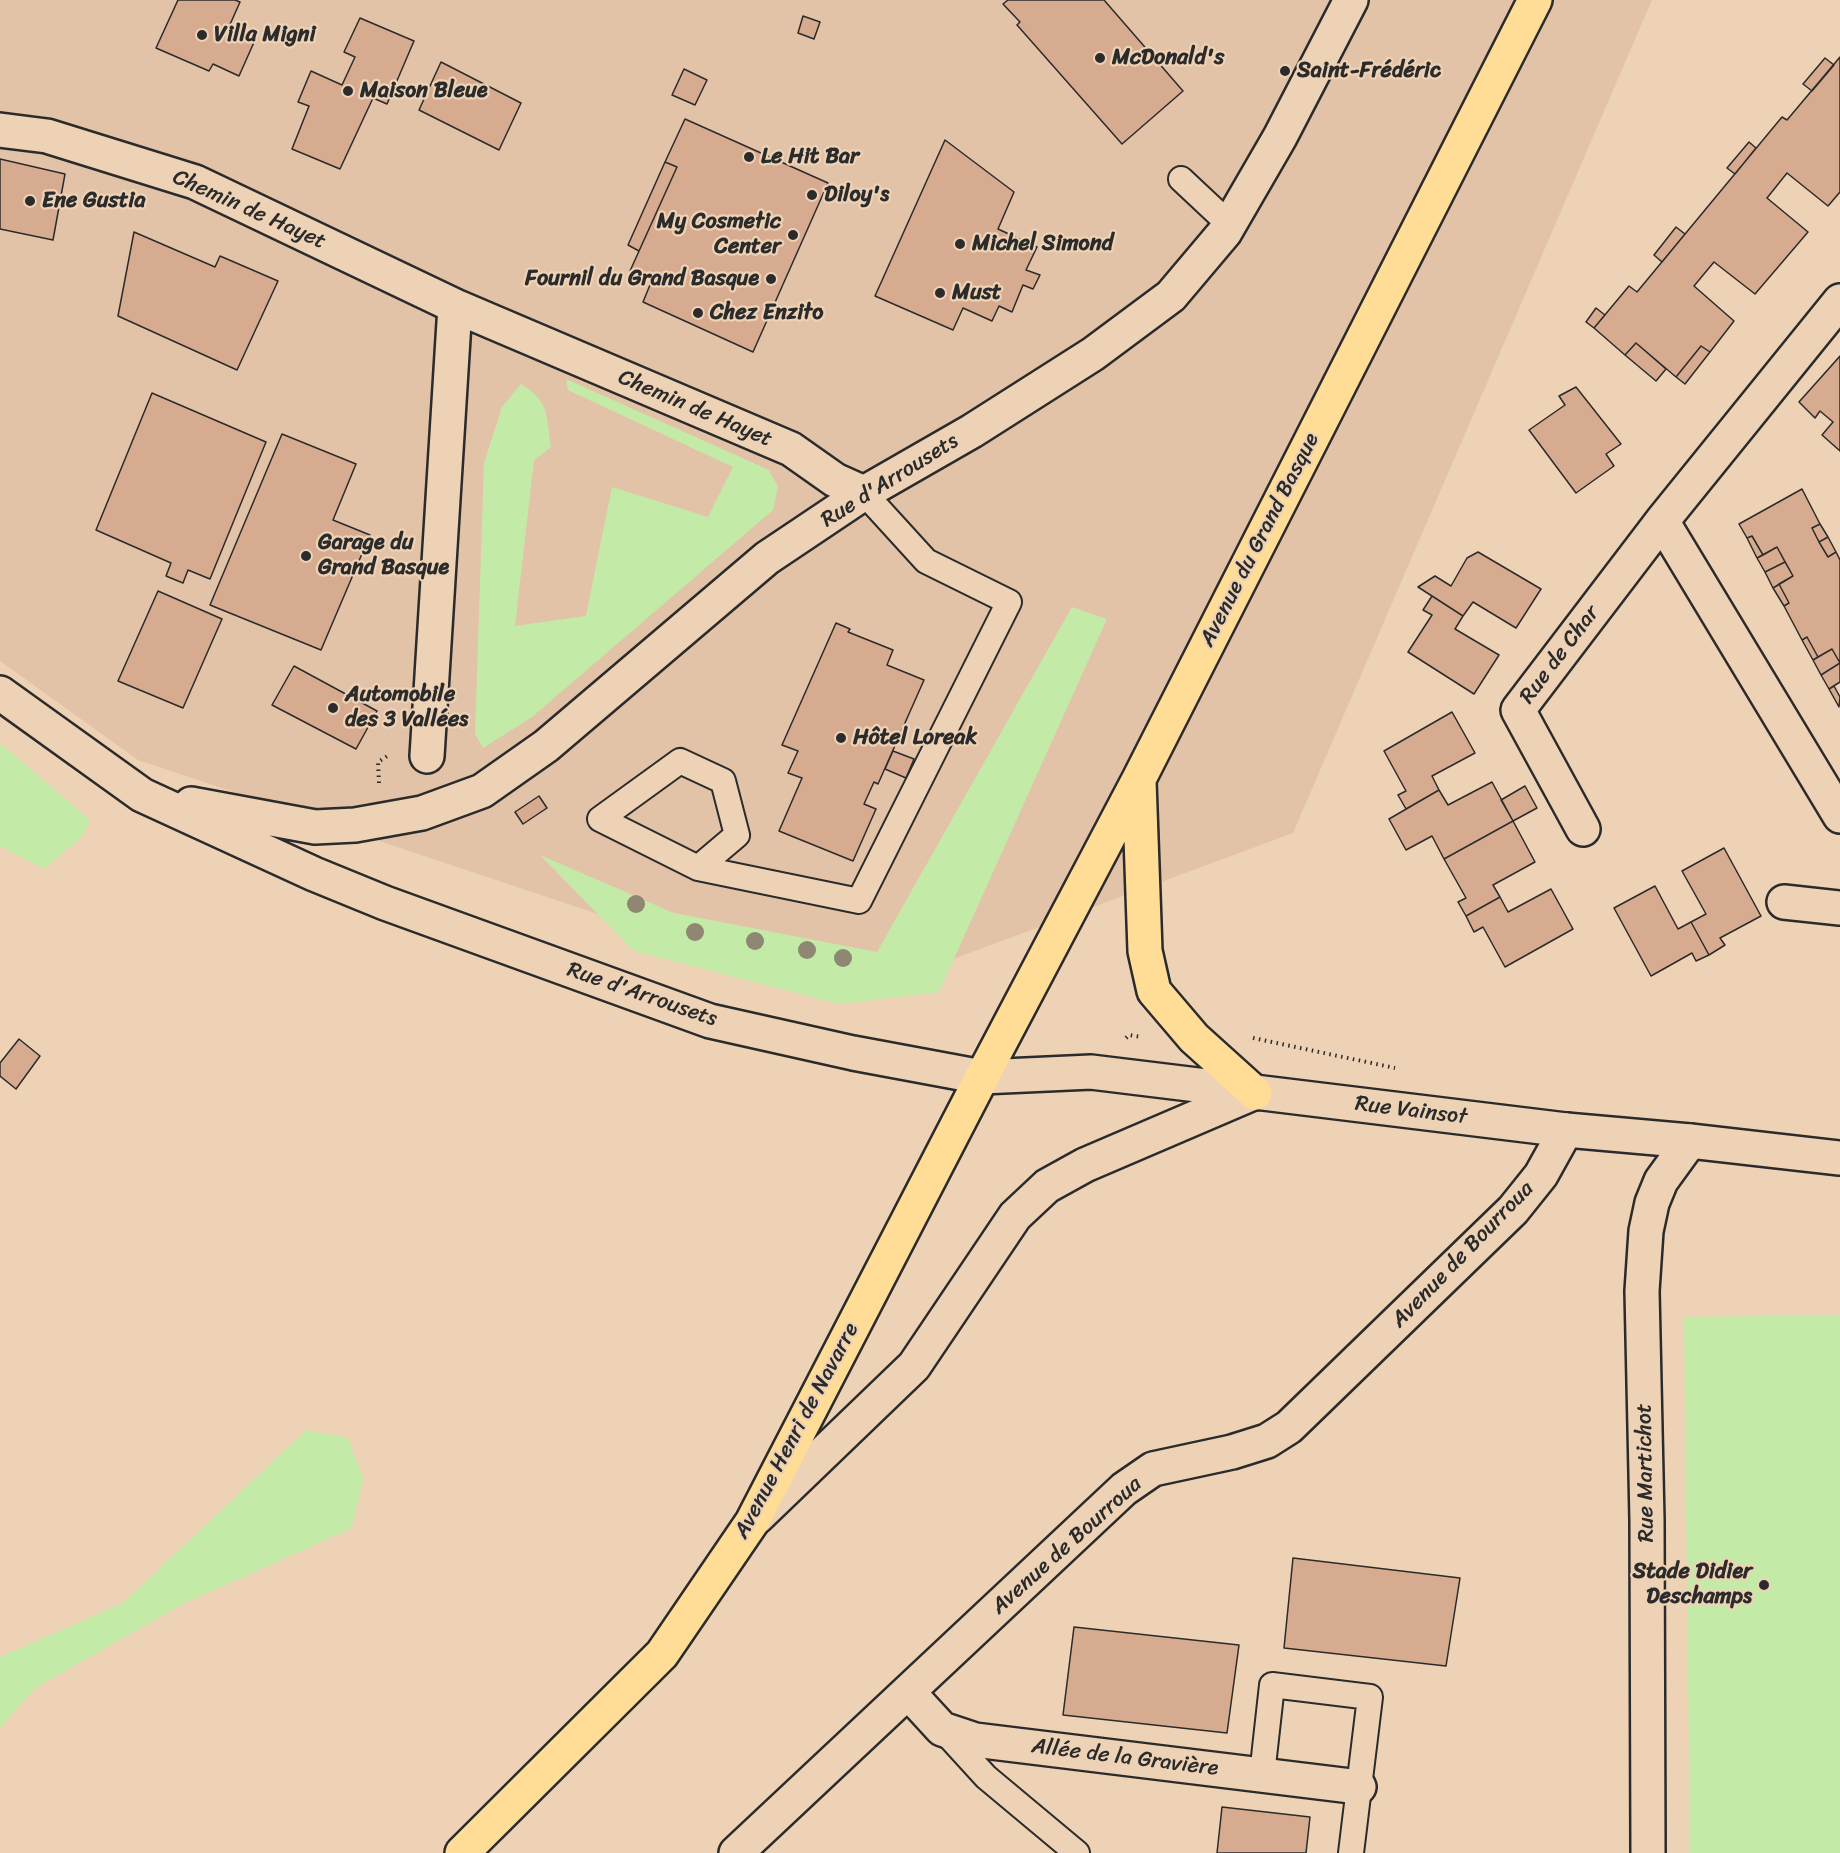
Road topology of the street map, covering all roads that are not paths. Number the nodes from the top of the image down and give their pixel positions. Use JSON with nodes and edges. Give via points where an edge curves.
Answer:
{"nodes":[{"id":1,"x":1351,"y":0,"type":"edge"},
{"id":2,"x":1535,"y":0,"type":"edge"},
{"id":3,"x":0,"y":130,"type":"edge"},
{"id":4,"x":1181,"y":179,"type":"dead end"},
{"id":5,"x":1229,"y":224,"type":"junction"},
{"id":6,"x":1840,"y":301,"type":"edge"},
{"id":7,"x":454,"y":306,"type":"junction"},
{"id":8,"x":864,"y":493,"type":"junction"},
{"id":9,"x":1662,"y":521,"type":"junction"},
{"id":10,"x":0,"y":693,"type":"edge"},
{"id":11,"x":427,"y":756,"type":"dead end"},
{"id":12,"x":1139,"y":779,"type":"junction"},
{"id":13,"x":142,"y":795,"type":"junction"},
{"id":14,"x":1840,"y":816,"type":"edge"},
{"id":15,"x":315,"y":827,"type":"junction"},
{"id":16,"x":1582,"y":829,"type":"dead end"},
{"id":17,"x":698,"y":868,"type":"junction"},
{"id":18,"x":314,"y":874,"type":"junction"},
{"id":19,"x":1784,"y":902,"type":"dead end"},
{"id":20,"x":1840,"y":908,"type":"edge"},
{"id":21,"x":982,"y":1077,"type":"junction"},
{"id":22,"x":1255,"y":1093,"type":"junction"},
{"id":23,"x":1566,"y":1130,"type":"junction"},
{"id":24,"x":1690,"y":1141,"type":"junction"},
{"id":25,"x":1840,"y":1158,"type":"edge"},
{"id":26,"x":752,"y":1522,"type":"junction"},
{"id":27,"x":908,"y":1692,"type":"junction"},
{"id":28,"x":942,"y":1729,"type":"junction"},
{"id":29,"x":1262,"y":1775,"type":"junction"},
{"id":30,"x":1359,"y":1787,"type":"junction"},
{"id":31,"x":462,"y":1853,"type":"edge"},
{"id":32,"x":736,"y":1853,"type":"edge"},
{"id":33,"x":1077,"y":1853,"type":"edge"},
{"id":34,"x":1351,"y":1853,"type":"edge"},
{"id":35,"x":1648,"y":1853,"type":"edge"}],
"edges":[{"from":1,"to":5,"type":"street","name":"Rue d'Arrousets","via":[[1280,137]]},
{"from":2,"to":12,"type":"main road","name":"Avenue du Grand Basque"},
{"from":3,"to":7,"type":"street","name":"Chemin de Hayet","via":[[47,136],[195,182]]},
{"from":4,"to":5,"type":"lane"},
{"from":5,"to":8,"type":"street","name":"Rue d'Arrousets","via":[[1171,296],[1093,354],[972,431]]},
{"from":6,"to":9,"type":"street","name":"Rue de Char"},
{"from":7,"to":8,"type":"street","name":"Chemin de Hayet","via":[[791,449],[835,480]]},
{"from":7,"to":11,"type":"street"},
{"from":8,"to":15,"type":"street","name":"Rue d'Arrousets","via":[[767,558],[546,746],[482,791],[422,813],[355,825]]},
{"from":8,"to":17,"type":"lane","via":[[926,561],[1009,602],[859,901]]},
{"from":9,"to":14,"type":"street"},
{"from":9,"to":16,"type":"street","name":"Rue de Char","via":[[1518,710]]},
{"from":10,"to":13,"type":"street","name":"Rue d'Arrousets"},
{"from":12,"to":21,"type":"main road","name":"Avenue du Grand Basque"},
{"from":12,"to":22,"type":"main road","via":[[1145,951],[1154,991],[1194,1038]]},
{"from":13,"to":15,"type":"street","name":"Rue d'Arrousets"},
{"from":13,"to":18,"type":"street","name":"Rue d'Arrousets"},
{"from":15,"to":18,"type":"street"},
{"from":17,"to":17,"type":"lane","via":[[668,853],[600,819],[680,760],[723,781],[737,835]]},
{"from":18,"to":21,"type":"street","name":"Rue d'Arrousets","via":[[710,1021]]},
{"from":19,"to":20,"type":"street"},
{"from":21,"to":22,"type":"street","name":"Rue Vainsot","via":[[1091,1072]]},
{"from":21,"to":26,"type":"main road","name":"Avenue Henri de Navarre"},
{"from":22,"to":23,"type":"street","name":"Rue Vainsot"},
{"from":22,"to":26,"type":"street","via":[[1085,1165],[1047,1186],[1015,1216],[914,1366]]},
{"from":23,"to":24,"type":"street","name":"Rue Vainsot"},
{"from":23,"to":27,"type":"street","name":"Avenue de Bourroua","via":[[1541,1175],[1514,1210],[1289,1427],[1267,1441],[1232,1452],[1153,1469],[1124,1489]]},
{"from":24,"to":25,"type":"street","name":"Rue Vainsot"},
{"from":24,"to":35,"type":"street","name":"Rue Martichot","via":[[1661,1181],[1652,1203],[1642,1291]]},
{"from":26,"to":31,"type":"main road","name":"Avenue Henri de Navarre","via":[[662,1654]]},
{"from":27,"to":28,"type":"street","name":"Allée de la Gravière"},
{"from":27,"to":32,"type":"street","name":"Avenue de Bourroua"},
{"from":28,"to":29,"type":"street","name":"Allée de la Gravière","via":[[975,1740]]},
{"from":28,"to":33,"type":"lane","via":[[986,1777]]},
{"from":29,"to":30,"type":"street","name":"Allée de la Gravière"},
{"from":29,"to":30,"type":"lane","via":[[1272,1685],[1370,1696]]},
{"from":30,"to":34,"type":"lane"}]}
